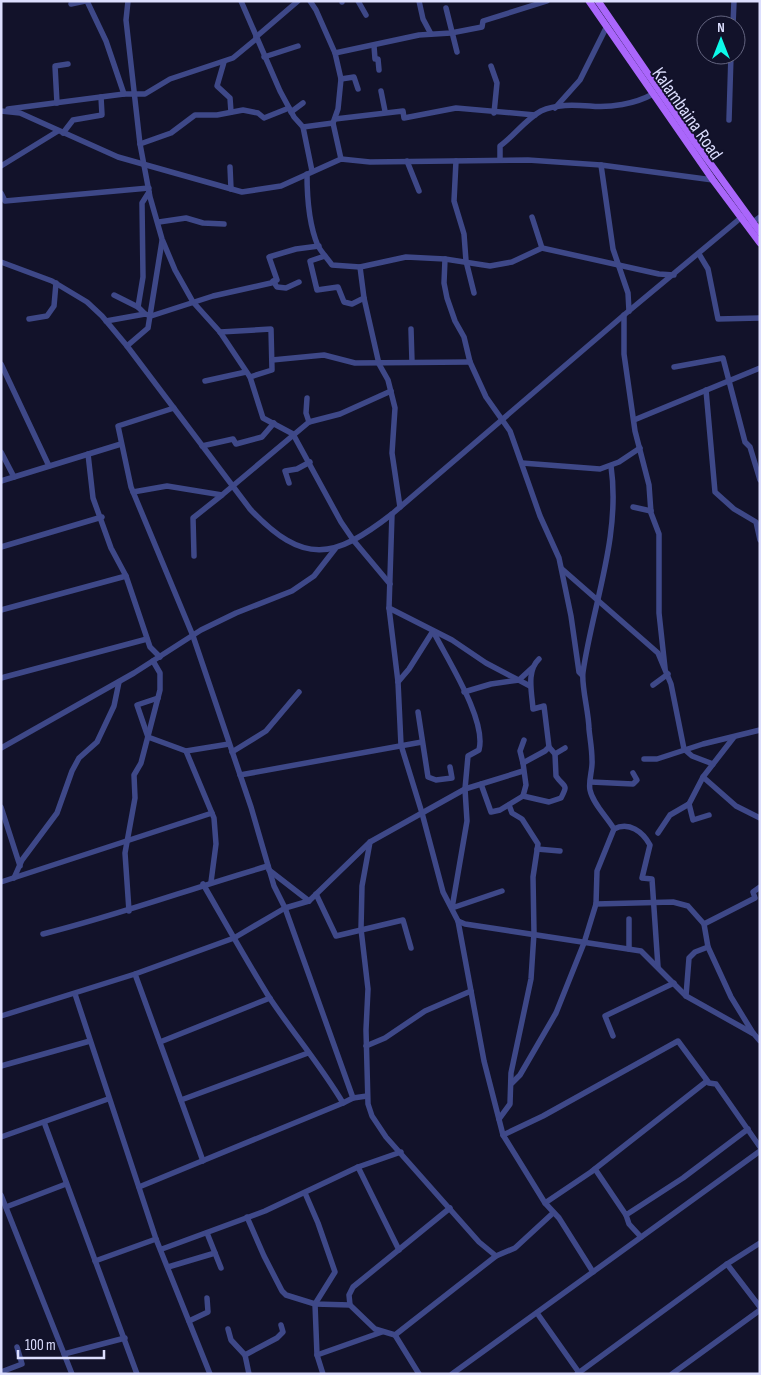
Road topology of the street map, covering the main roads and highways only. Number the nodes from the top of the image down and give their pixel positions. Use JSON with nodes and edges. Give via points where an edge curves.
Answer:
{"nodes":[{"id":1,"x":590,"y":1,"type":"edge"},
{"id":2,"x":598,"y":1,"type":"edge"},
{"id":3,"x":744,"y":216,"type":"junction"},
{"id":4,"x":750,"y":224,"type":"junction"},
{"id":5,"x":760,"y":232,"type":"edge"},
{"id":6,"x":760,"y":243,"type":"edge"}],
"edges":[{"from":1,"to":3,"type":"main road","name":"Kalambaina Road","via":[[713,180]]},
{"from":2,"to":3,"type":"main road"},
{"from":3,"to":4,"type":"main road","name":"Kalambaina Road"},
{"from":4,"to":5,"type":"main road"},
{"from":4,"to":6,"type":"main road","name":"Kalambaina Road"}]}
